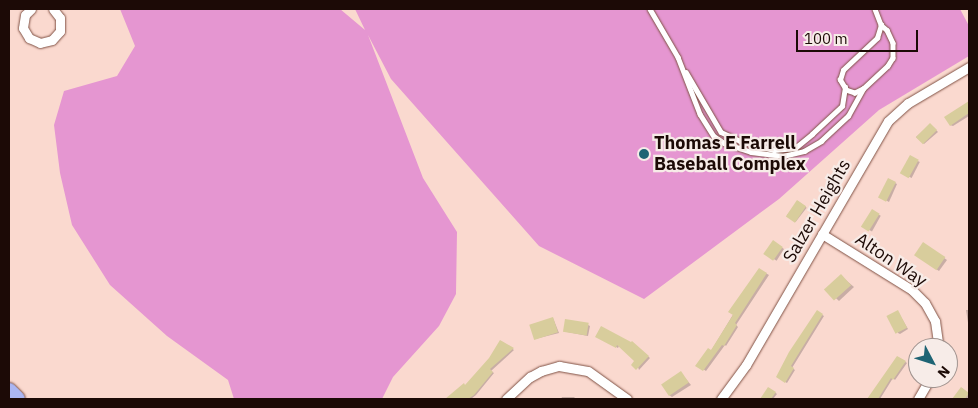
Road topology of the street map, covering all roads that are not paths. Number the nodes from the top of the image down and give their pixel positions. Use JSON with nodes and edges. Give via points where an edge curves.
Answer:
{"nodes":[{"id":1,"x":31,"y":9,"type":"edge"},
{"id":2,"x":53,"y":9,"type":"edge"},
{"id":3,"x":650,"y":9,"type":"edge"},
{"id":4,"x":875,"y":9,"type":"edge"},
{"id":5,"x":881,"y":25,"type":"junction"},
{"id":6,"x":678,"y":57,"type":"junction"},
{"id":7,"x":969,"y":67,"type":"edge"},
{"id":8,"x":844,"y":87,"type":"junction"},
{"id":9,"x":863,"y":90,"type":"junction"},
{"id":10,"x":822,"y":234,"type":"junction"},
{"id":11,"x":938,"y":338,"type":"edge"},
{"id":12,"x":924,"y":388,"type":"edge"},
{"id":13,"x":9,"y":391,"type":"edge"},
{"id":14,"x":17,"y":399,"type":"edge"},
{"id":15,"x":506,"y":399,"type":"edge"},
{"id":16,"x":627,"y":399,"type":"edge"},
{"id":17,"x":721,"y":399,"type":"edge"},
{"id":18,"x":918,"y":399,"type":"edge"}],
"edges":[{"from":1,"to":2,"type":"street","via":[[25,15],[23,28],[29,38],[40,43],[52,40],[60,30],[60,18]]},
{"from":3,"to":6,"type":"lane"},
{"from":4,"to":5,"type":"lane"},
{"from":5,"to":8,"type":"lane","via":[[877,38],[844,70],[840,80]]},
{"from":5,"to":9,"type":"lane","via":[[893,43],[893,58]]},
{"from":6,"to":8,"type":"lane","via":[[721,132],[774,150],[795,148],[819,128],[842,106]]},
{"from":6,"to":9,"type":"lane","via":[[700,114],[714,136],[751,152],[784,156],[804,151],[848,116]]},
{"from":7,"to":10,"type":"street","name":"Salzer Heights","via":[[908,103],[888,121]]},
{"from":8,"to":9,"type":"lane","via":[[855,93]]},
{"from":10,"to":11,"type":"street","name":"Alton Way","via":[[918,296],[930,310]]},
{"from":10,"to":17,"type":"street","name":"Salzer Heights","via":[[746,365]]},
{"from":12,"to":18,"type":"street"},
{"from":13,"to":14,"type":"highway"},
{"from":15,"to":16,"type":"street","via":[[541,370],[560,366],[588,370]]}]}
